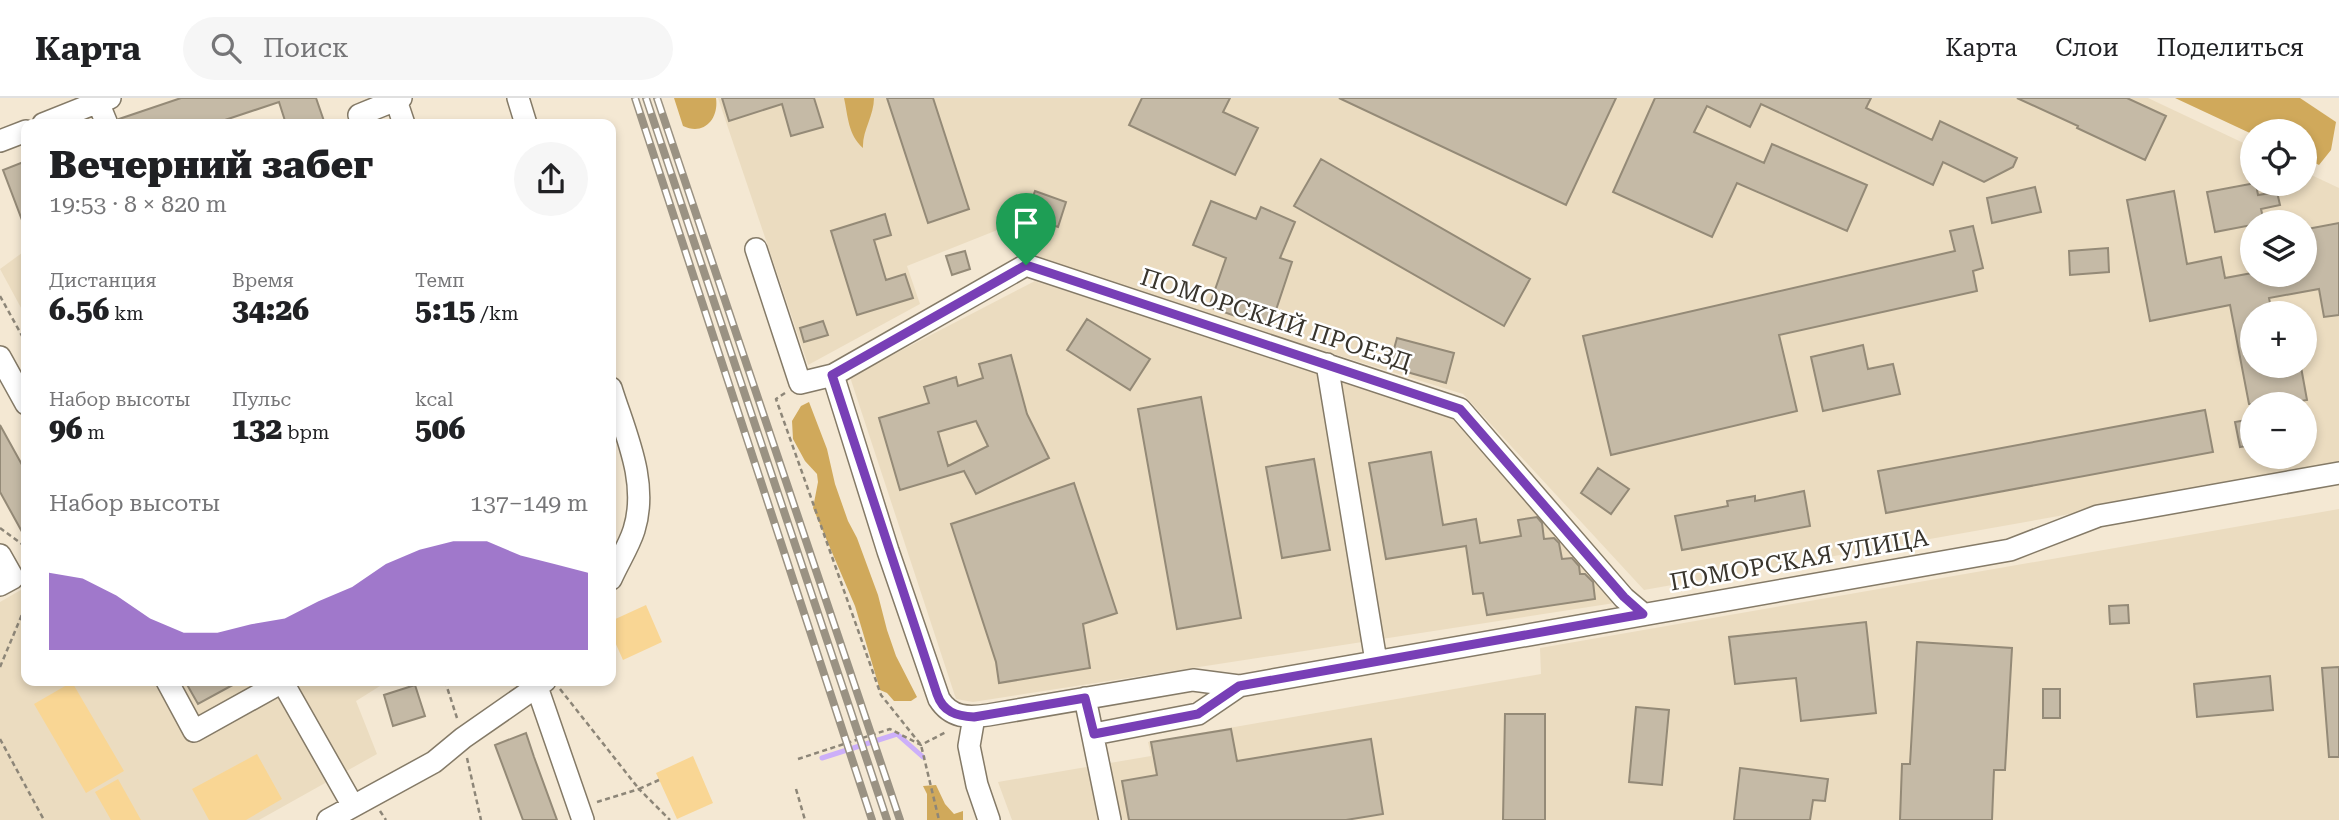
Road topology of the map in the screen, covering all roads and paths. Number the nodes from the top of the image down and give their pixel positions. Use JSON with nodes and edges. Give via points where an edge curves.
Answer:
{"nodes":[{"id":1,"x":518,"y":98,"type":"edge"},
{"id":2,"x":398,"y":99,"type":"edge"},
{"id":3,"x":104,"y":100,"type":"edge"},
{"id":4,"x":357,"y":112,"type":"edge"},
{"id":5,"x":56,"y":119,"type":"edge"},
{"id":6,"x":106,"y":119,"type":"edge"},
{"id":7,"x":403,"y":119,"type":"edge"},
{"id":8,"x":524,"y":119,"type":"edge"},
{"id":9,"x":21,"y":133,"type":"edge"},
{"id":10,"x":0,"y":141,"type":"edge"},
{"id":11,"x":756,"y":249,"type":"dead end"},
{"id":12,"x":0,"y":296,"type":"edge"},
{"id":13,"x":21,"y":334,"type":"edge"},
{"id":14,"x":0,"y":357,"type":"edge"},
{"id":15,"x":1327,"y":364,"type":"junction"},
{"id":16,"x":832,"y":375,"type":"junction"},
{"id":17,"x":800,"y":383,"type":"junction"},
{"id":18,"x":21,"y":395,"type":"edge"},
{"id":19,"x":616,"y":404,"type":"edge"},
{"id":20,"x":2339,"y":472,"type":"edge"},
{"id":21,"x":0,"y":528,"type":"edge"},
{"id":22,"x":21,"y":543,"type":"edge"},
{"id":23,"x":0,"y":555,"type":"edge"},
{"id":24,"x":616,"y":569,"type":"edge"},
{"id":25,"x":0,"y":585,"type":"edge"},
{"id":26,"x":1643,"y":614,"type":"junction"},
{"id":27,"x":21,"y":617,"type":"edge"},
{"id":28,"x":1376,"y":661,"type":"junction"},
{"id":29,"x":0,"y":667,"type":"edge"},
{"id":30,"x":170,"y":686,"type":"edge"},
{"id":31,"x":274,"y":686,"type":"edge"},
{"id":32,"x":286,"y":686,"type":"edge"},
{"id":33,"x":541,"y":686,"type":"edge"},
{"id":34,"x":546,"y":686,"type":"edge"},
{"id":35,"x":548,"y":686,"type":"edge"},
{"id":36,"x":1239,"y":686,"type":"junction"},
{"id":37,"x":1085,"y":698,"type":"junction"},
{"id":38,"x":974,"y":717,"type":"junction"},
{"id":39,"x":1094,"y":734,"type":"junction"},
{"id":40,"x":0,"y":739,"type":"edge"},
{"id":41,"x":921,"y":745,"type":"junction"},
{"id":42,"x":798,"y":759,"type":"dead end"},
{"id":43,"x":660,"y":780,"type":"dead end"},
{"id":44,"x":639,"y":789,"type":"junction"},
{"id":45,"x":796,"y":789,"type":"dead end"},
{"id":46,"x":353,"y":806,"type":"junction"},
{"id":47,"x":581,"y":814,"type":"edge"},
{"id":48,"x":804,"y":819,"type":"edge"},
{"id":49,"x":44,"y":820,"type":"edge"},
{"id":50,"x":328,"y":820,"type":"edge"},
{"id":51,"x":670,"y":820,"type":"edge"},
{"id":52,"x":939,"y":820,"type":"edge"},
{"id":53,"x":989,"y":820,"type":"edge"},
{"id":54,"x":1110,"y":820,"type":"edge"}],
"edges":[{"from":1,"to":8,"type":"street"},
{"from":2,"to":4,"type":"street"},
{"from":2,"to":7,"type":"street"},
{"from":3,"to":5,"type":"street"},
{"from":3,"to":6,"type":"street"},
{"from":9,"to":10,"type":"street"},
{"from":11,"to":17,"type":"street"},
{"from":12,"to":13,"type":"path"},
{"from":14,"to":18,"type":"street"},
{"from":15,"to":16,"type":"street","name":"ПОМОРСКИЙ ПРОЕЗД","via":[[1026,265]]},
{"from":15,"to":26,"type":"street","name":"ПОМОРСКИЙ ПРОЕЗД","via":[[1460,409]]},
{"from":15,"to":28,"type":"street"},
{"from":16,"to":17,"type":"street","name":"ПОМОРСКИЙ ПРОЕЗД"},
{"from":16,"to":38,"type":"street","via":[[939,699],[956,715]]},
{"from":17,"to":41,"type":"path","via":[[776,400],[881,695]]},
{"from":19,"to":24,"type":"street","via":[[638,476],[640,503],[634,532]]},
{"from":20,"to":26,"type":"street","name":"ПОМОРСКАЯ УЛИЦА","via":[[2098,516],[2010,550]]},
{"from":21,"to":22,"type":"path"},
{"from":23,"to":25,"type":"street","via":[[13,578]]},
{"from":26,"to":28,"type":"street","name":"ПОМОРСКАЯ УЛИЦА"},
{"from":27,"to":29,"type":"path"},
{"from":28,"to":36,"type":"street","name":"ПОМОРСКАЯ УЛИЦА"},
{"from":30,"to":31,"type":"street","via":[[194,731]]},
{"from":32,"to":46,"type":"street"},
{"from":33,"to":46,"type":"street","via":[[434,762]]},
{"from":34,"to":47,"type":"street"},
{"from":35,"to":44,"type":"path"},
{"from":36,"to":37,"type":"street","name":"ПОМОРСКАЯ УЛИЦА","via":[[1193,680]]},
{"from":36,"to":39,"type":"street","via":[[1198,714]]},
{"from":37,"to":38,"type":"street","name":"ПОМОРСКАЯ УЛИЦА"},
{"from":37,"to":39,"type":"street"},
{"from":38,"to":41,"type":"path"},
{"from":38,"to":53,"type":"street","via":[[969,746]]},
{"from":39,"to":54,"type":"street"},
{"from":40,"to":49,"type":"path"},
{"from":41,"to":42,"type":"path","via":[[890,729]]},
{"from":41,"to":52,"type":"path"},
{"from":43,"to":44,"type":"path"},
{"from":44,"to":47,"type":"path"},
{"from":44,"to":51,"type":"path"},
{"from":45,"to":48,"type":"path"},
{"from":46,"to":50,"type":"street"}]}
